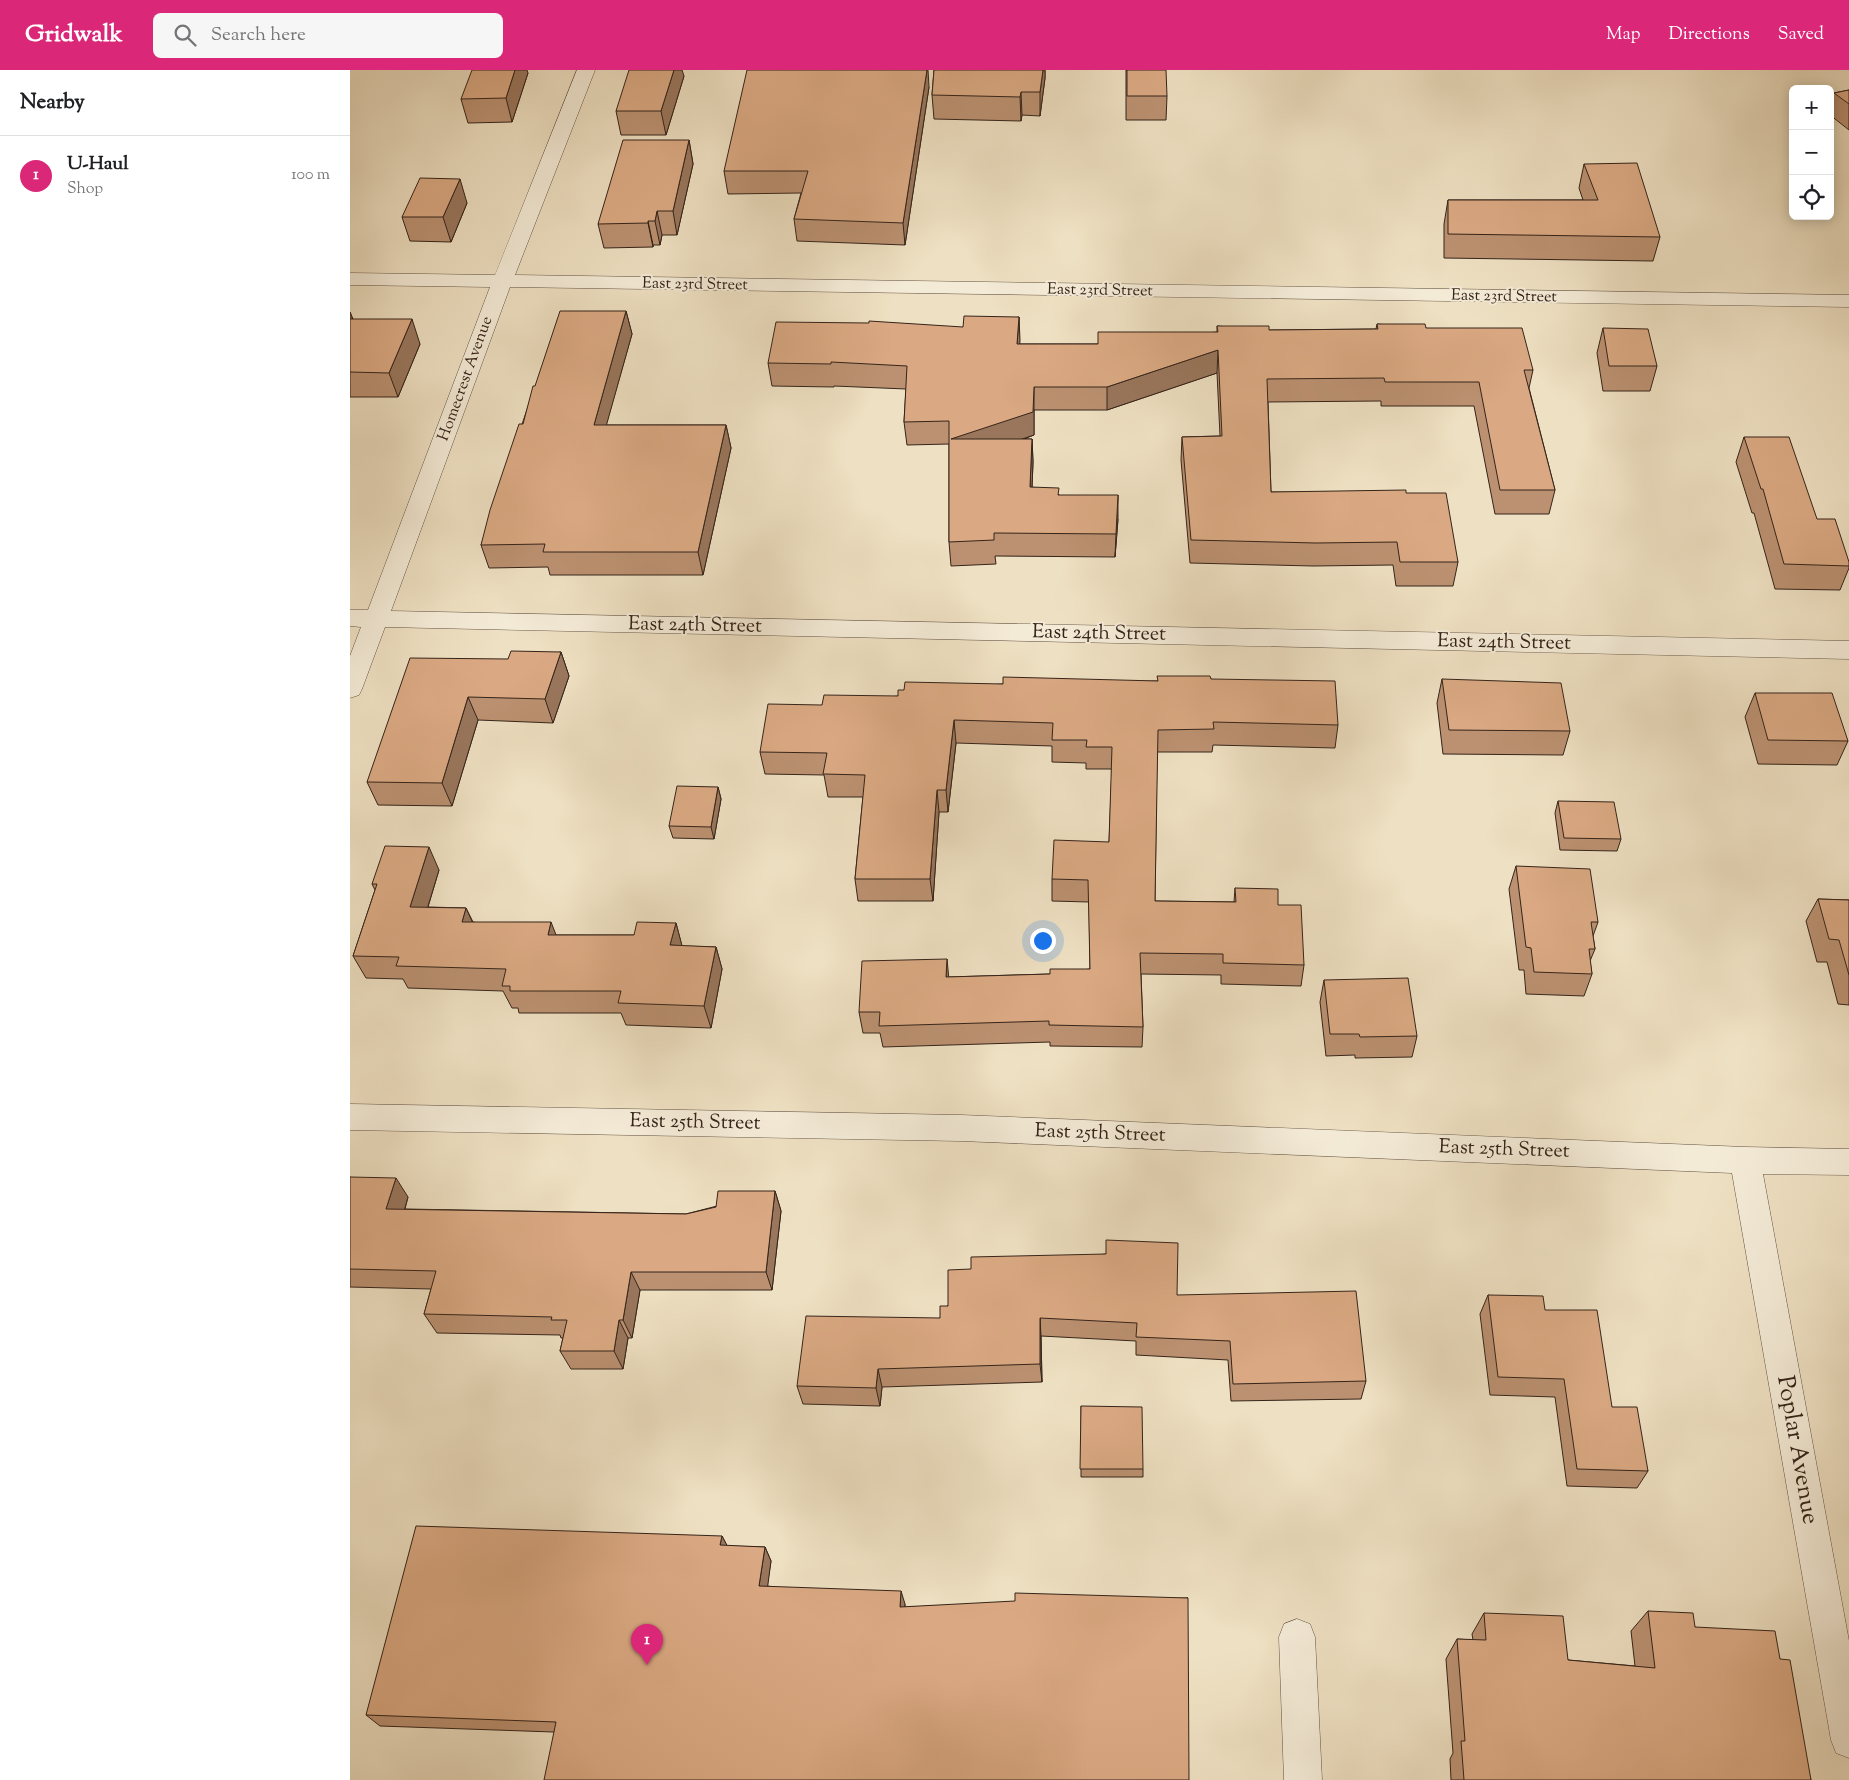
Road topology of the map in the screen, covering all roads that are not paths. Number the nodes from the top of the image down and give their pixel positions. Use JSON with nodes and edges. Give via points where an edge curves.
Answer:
{"nodes":[{"id":1,"x":586,"y":70,"type":"edge"},
{"id":2,"x":350,"y":279,"type":"edge"},
{"id":3,"x":502,"y":282,"type":"junction"},
{"id":4,"x":1849,"y":301,"type":"edge"},
{"id":5,"x":350,"y":618,"type":"edge"},
{"id":6,"x":378,"y":619,"type":"junction"},
{"id":7,"x":1849,"y":650,"type":"edge"},
{"id":8,"x":350,"y":690,"type":"edge"},
{"id":9,"x":350,"y":1117,"type":"edge"},
{"id":10,"x":1745,"y":1160,"type":"junction"},
{"id":11,"x":1849,"y":1162,"type":"edge"},
{"id":12,"x":1296,"y":1637,"type":"dead end"},
{"id":13,"x":1849,"y":1740,"type":"edge"},
{"id":14,"x":1303,"y":1780,"type":"edge"}],
"edges":[{"from":1,"to":3,"type":"street","name":"Homecrest Avenue"},
{"from":2,"to":3,"type":"street","name":"East 23rd Street"},
{"from":3,"to":4,"type":"street","name":"East 23rd Street"},
{"from":3,"to":6,"type":"street","name":"Homecrest Avenue"},
{"from":5,"to":6,"type":"street","name":"East 24th Street"},
{"from":6,"to":7,"type":"street","name":"East 24th Street"},
{"from":6,"to":8,"type":"street","name":"Homecrest Avenue"},
{"from":9,"to":10,"type":"street","name":"East 25th Street","via":[[961,1128]]},
{"from":10,"to":11,"type":"street","name":"East 25th Street"},
{"from":10,"to":13,"type":"street","name":"Poplar Avenue"},
{"from":12,"to":14,"type":"street"}]}
